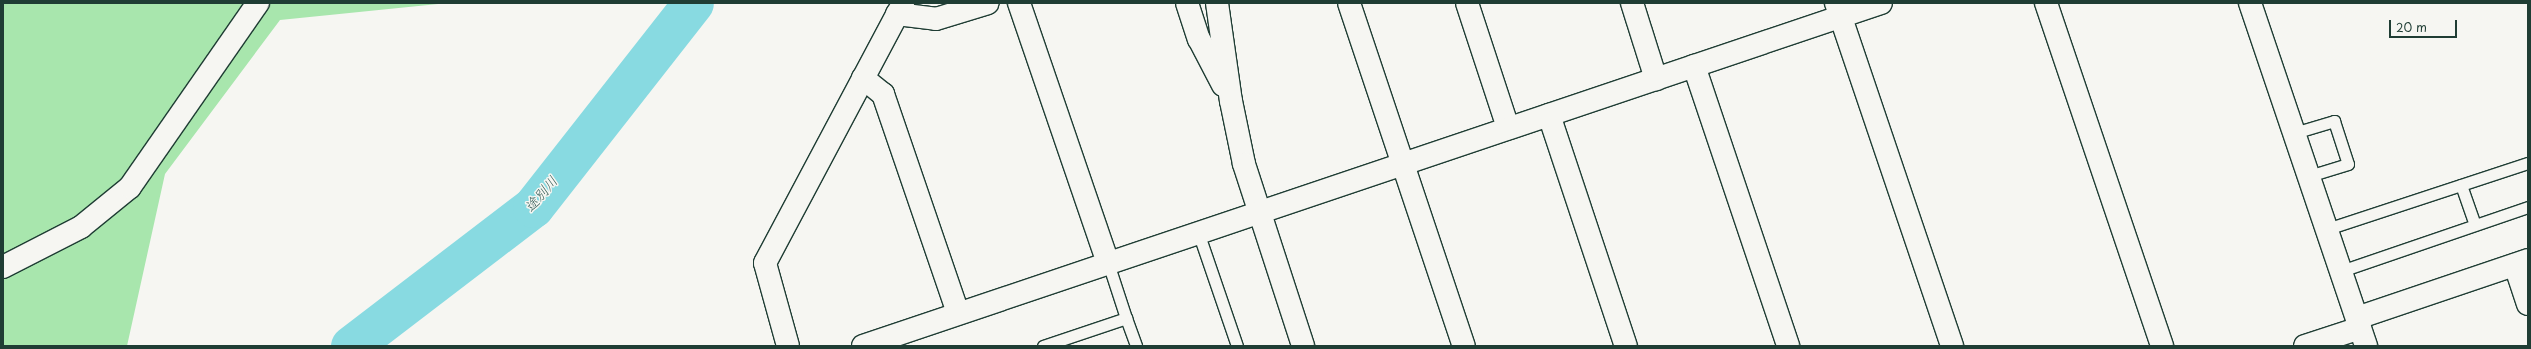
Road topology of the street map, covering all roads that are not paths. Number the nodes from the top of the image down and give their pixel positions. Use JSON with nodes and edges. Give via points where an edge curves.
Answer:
{"nodes":[{"id":1,"x":258,"y":3,"type":"edge"},
{"id":2,"x":988,"y":3,"type":"edge"},
{"id":3,"x":1020,"y":3,"type":"edge"},
{"id":4,"x":1187,"y":3,"type":"edge"},
{"id":5,"x":1217,"y":3,"type":"edge"},
{"id":6,"x":1349,"y":3,"type":"edge"},
{"id":7,"x":1466,"y":3,"type":"edge"},
{"id":8,"x":1632,"y":3,"type":"edge"},
{"id":9,"x":1881,"y":3,"type":"edge"},
{"id":10,"x":2046,"y":3,"type":"edge"},
{"id":11,"x":2250,"y":3,"type":"edge"},
{"id":12,"x":900,"y":8,"type":"edge"},
{"id":13,"x":1839,"y":10,"type":"edge"},
{"id":14,"x":1694,"y":66,"type":"junction"},
{"id":15,"x":864,"y":78,"type":"junction"},
{"id":16,"x":1656,"y":79,"type":"junction"},
{"id":17,"x":1231,"y":100,"type":"junction"},
{"id":18,"x":1549,"y":115,"type":"junction"},
{"id":19,"x":1508,"y":128,"type":"junction"},
{"id":20,"x":2294,"y":133,"type":"junction"},
{"id":21,"x":2528,"y":163,"type":"edge"},
{"id":22,"x":1402,"y":164,"type":"junction"},
{"id":23,"x":2309,"y":176,"type":"junction"},
{"id":24,"x":2461,"y":185,"type":"junction"},
{"id":25,"x":2528,"y":208,"type":"edge"},
{"id":26,"x":1259,"y":212,"type":"junction"},
{"id":27,"x":2475,"y":225,"type":"junction"},
{"id":28,"x":2327,"y":229,"type":"junction"},
{"id":29,"x":1198,"y":232,"type":"junction"},
{"id":30,"x":2522,"y":262,"type":"edge"},
{"id":31,"x":1108,"y":263,"type":"junction"},
{"id":32,"x":3,"y":267,"type":"edge"},
{"id":33,"x":2341,"y":271,"type":"junction"},
{"id":34,"x":2528,"y":304,"type":"edge"},
{"id":35,"x":958,"y":313,"type":"junction"},
{"id":36,"x":1126,"y":318,"type":"junction"},
{"id":37,"x":2361,"y":331,"type":"edge"},
{"id":38,"x":1946,"y":344,"type":"edge"},
{"id":39,"x":788,"y":346,"type":"edge"},
{"id":40,"x":863,"y":346,"type":"edge"},
{"id":41,"x":1043,"y":346,"type":"edge"},
{"id":42,"x":1136,"y":346,"type":"edge"},
{"id":43,"x":1237,"y":346,"type":"edge"},
{"id":44,"x":1303,"y":346,"type":"edge"},
{"id":45,"x":1464,"y":346,"type":"edge"},
{"id":46,"x":1626,"y":346,"type":"edge"},
{"id":47,"x":1788,"y":346,"type":"edge"},
{"id":48,"x":2162,"y":346,"type":"edge"},
{"id":49,"x":2305,"y":346,"type":"edge"}],
"edges":[{"from":1,"to":32,"type":"street","via":[[130,186],[81,227]]},
{"from":2,"to":12,"type":"street","via":[[936,19]]},
{"from":3,"to":31,"type":"street"},
{"from":4,"to":17,"type":"street","via":[[1199,39]]},
{"from":5,"to":17,"type":"street"},
{"from":6,"to":22,"type":"street"},
{"from":7,"to":19,"type":"street"},
{"from":8,"to":16,"type":"street"},
{"from":9,"to":13,"type":"street"},
{"from":10,"to":48,"type":"street"},
{"from":11,"to":20,"type":"street"},
{"from":12,"to":15,"type":"street"},
{"from":13,"to":14,"type":"street"},
{"from":13,"to":38,"type":"street"},
{"from":14,"to":16,"type":"street"},
{"from":14,"to":47,"type":"street"},
{"from":15,"to":35,"type":"street","via":[[883,94]]},
{"from":15,"to":39,"type":"street","via":[[765,263]]},
{"from":16,"to":18,"type":"street"},
{"from":17,"to":26,"type":"street","via":[[1244,164]]},
{"from":18,"to":19,"type":"street"},
{"from":18,"to":46,"type":"street"},
{"from":19,"to":22,"type":"street"},
{"from":20,"to":23,"type":"street"},
{"from":20,"to":23,"type":"lane","via":[[2334,121],[2348,164]]},
{"from":21,"to":24,"type":"lane"},
{"from":22,"to":26,"type":"street"},
{"from":22,"to":45,"type":"street"},
{"from":23,"to":28,"type":"street"},
{"from":24,"to":27,"type":"lane"},
{"from":24,"to":28,"type":"lane"},
{"from":25,"to":27,"type":"lane"},
{"from":26,"to":29,"type":"street"},
{"from":26,"to":44,"type":"street"},
{"from":27,"to":33,"type":"lane"},
{"from":28,"to":33,"type":"street"},
{"from":29,"to":31,"type":"street"},
{"from":29,"to":43,"type":"lane"},
{"from":30,"to":34,"type":"street"},
{"from":30,"to":37,"type":"street"},
{"from":31,"to":35,"type":"street"},
{"from":31,"to":36,"type":"lane"},
{"from":33,"to":37,"type":"street"},
{"from":35,"to":40,"type":"street"},
{"from":36,"to":41,"type":"lane"},
{"from":36,"to":42,"type":"lane"},
{"from":37,"to":49,"type":"street"}]}
